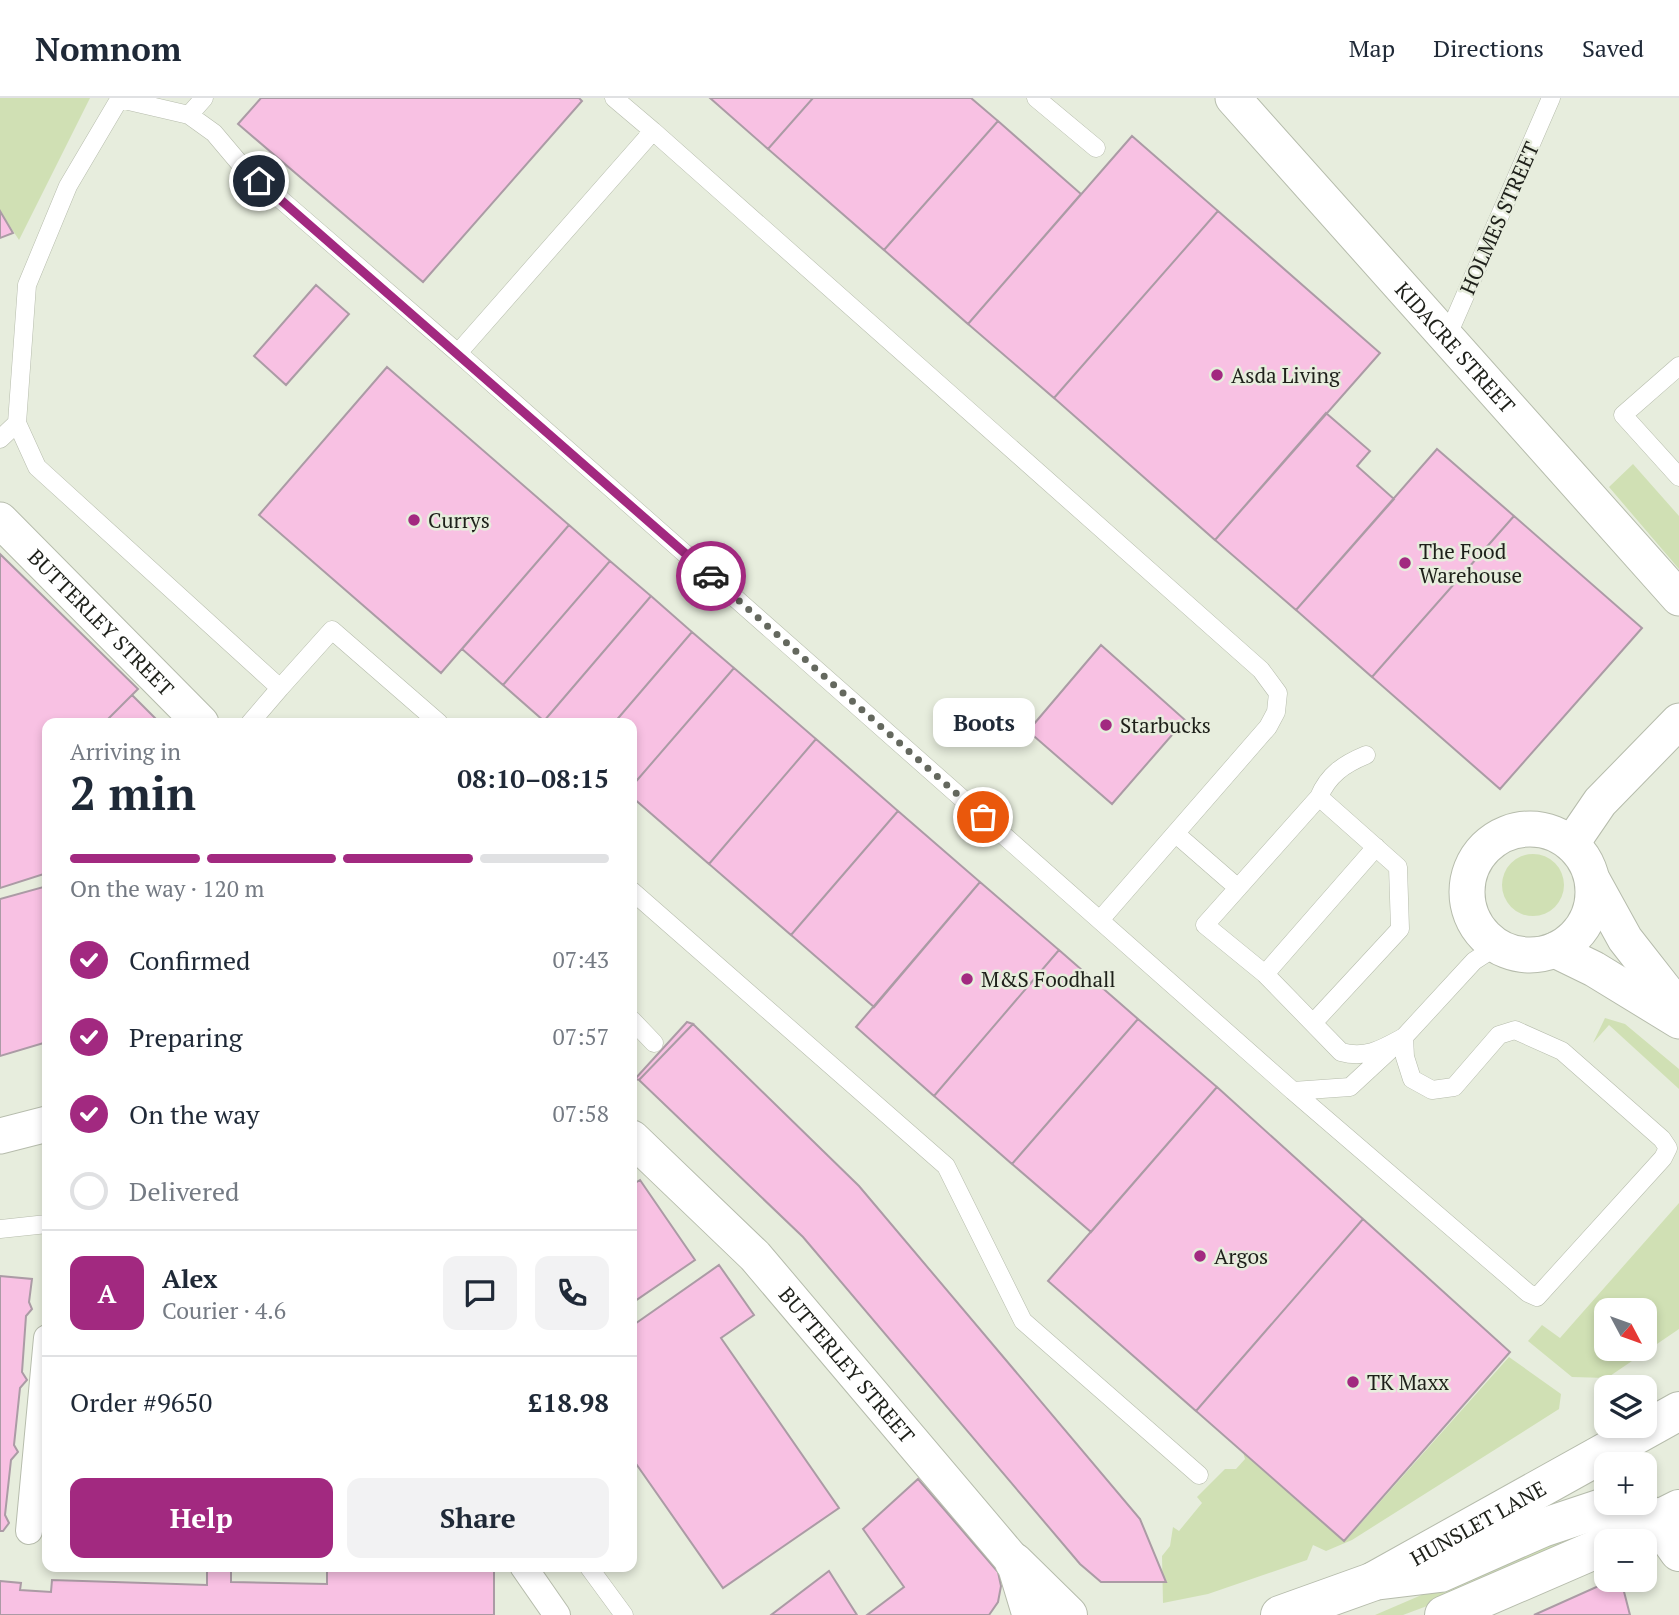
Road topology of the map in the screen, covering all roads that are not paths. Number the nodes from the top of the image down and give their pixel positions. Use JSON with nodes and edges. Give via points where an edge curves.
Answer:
{"nodes":[{"id":1,"x":204,"y":98,"type":"edge"},
{"id":2,"x":614,"y":98,"type":"edge"},
{"id":3,"x":1036,"y":98,"type":"edge"},
{"id":4,"x":1233,"y":98,"type":"edge"},
{"id":5,"x":1551,"y":98,"type":"edge"},
{"id":6,"x":120,"y":99,"type":"edge"},
{"id":7,"x":189,"y":115,"type":"junction"},
{"id":8,"x":653,"y":131,"type":"junction"},
{"id":9,"x":1096,"y":148,"type":"dead end"},
{"id":10,"x":1447,"y":337,"type":"junction"},
{"id":11,"x":458,"y":354,"type":"junction"},
{"id":12,"x":1679,"y":366,"type":"edge"},
{"id":13,"x":17,"y":423,"type":"junction"},
{"id":14,"x":0,"y":439,"type":"edge"},
{"id":15,"x":1679,"y":477,"type":"edge"},
{"id":16,"x":0,"y":520,"type":"edge"},
{"id":17,"x":1679,"y":598,"type":"edge"},
{"id":18,"x":280,"y":688,"type":"junction"},
{"id":19,"x":196,"y":718,"type":"edge"},
{"id":20,"x":254,"y":718,"type":"edge"},
{"id":21,"x":433,"y":718,"type":"edge"},
{"id":22,"x":1679,"y":721,"type":"edge"},
{"id":23,"x":1366,"y":755,"type":"dead end"},
{"id":24,"x":1319,"y":797,"type":"junction"},
{"id":25,"x":1176,"y":834,"type":"junction"},
{"id":26,"x":1572,"y":843,"type":"junction"},
{"id":27,"x":1376,"y":847,"type":"junction"},
{"id":28,"x":1593,"y":881,"type":"junction"},
{"id":29,"x":1238,"y":888,"type":"junction"},
{"id":30,"x":637,"y":895,"type":"edge"},
{"id":31,"x":1100,"y":920,"type":"junction"},
{"id":32,"x":1497,"y":946,"type":"junction"},
{"id":33,"x":1555,"y":950,"type":"junction"},
{"id":34,"x":1265,"y":974,"type":"junction"},
{"id":35,"x":1679,"y":1007,"type":"edge"},
{"id":36,"x":1679,"y":1021,"type":"edge"},
{"id":37,"x":1313,"y":1023,"type":"junction"},
{"id":38,"x":637,"y":1025,"type":"edge"},
{"id":39,"x":1404,"y":1037,"type":"junction"},
{"id":40,"x":654,"y":1043,"type":"dead end"},
{"id":41,"x":1293,"y":1091,"type":"junction"},
{"id":42,"x":42,"y":1125,"type":"edge"},
{"id":43,"x":0,"y":1136,"type":"edge"},
{"id":44,"x":637,"y":1143,"type":"edge"},
{"id":45,"x":42,"y":1225,"type":"edge"},
{"id":46,"x":0,"y":1229,"type":"edge"},
{"id":47,"x":42,"y":1412,"type":"edge"},
{"id":48,"x":1674,"y":1414,"type":"edge"},
{"id":49,"x":1199,"y":1475,"type":"dead end"},
{"id":50,"x":1668,"y":1515,"type":"edge"},
{"id":51,"x":1640,"y":1529,"type":"edge"},
{"id":52,"x":29,"y":1531,"type":"dead end"},
{"id":53,"x":1594,"y":1550,"type":"edge"},
{"id":54,"x":1679,"y":1552,"type":"edge"},
{"id":55,"x":1014,"y":1562,"type":"junction"},
{"id":56,"x":527,"y":1572,"type":"edge"},
{"id":57,"x":592,"y":1572,"type":"edge"},
{"id":58,"x":1372,"y":1582,"type":"junction"},
{"id":59,"x":557,"y":1615,"type":"edge"},
{"id":60,"x":624,"y":1615,"type":"edge"},
{"id":61,"x":1030,"y":1615,"type":"edge"},
{"id":62,"x":1068,"y":1615,"type":"edge"},
{"id":63,"x":1280,"y":1615,"type":"edge"},
{"id":64,"x":1444,"y":1615,"type":"edge"}],
"edges":[{"from":1,"to":7,"type":"lane"},
{"from":2,"to":8,"type":"lane"},
{"from":3,"to":9,"type":"lane"},
{"from":4,"to":10,"type":"street","name":"KIDACRE STREET"},
{"from":5,"to":10,"type":"lane","name":"HOLMES STREET"},
{"from":6,"to":7,"type":"lane"},
{"from":6,"to":13,"type":"lane","via":[[68,186],[27,285]]},
{"from":7,"to":11,"type":"lane"},
{"from":8,"to":11,"type":"lane"},
{"from":8,"to":25,"type":"lane","via":[[1261,670],[1278,693],[1276,712]]},
{"from":10,"to":17,"type":"street","name":"KIDACRE STREET"},
{"from":11,"to":31,"type":"lane"},
{"from":12,"to":15,"type":"lane","via":[[1623,415]]},
{"from":13,"to":14,"type":"lane"},
{"from":13,"to":18,"type":"lane","via":[[37,467]]},
{"from":16,"to":19,"type":"street","name":"BUTTERLEY STREET"},
{"from":18,"to":20,"type":"lane"},
{"from":18,"to":21,"type":"lane","via":[[332,630]]},
{"from":22,"to":26,"type":"street","via":[[1600,802]]},
{"from":23,"to":24,"type":"lane","via":[[1340,768]]},
{"from":24,"to":27,"type":"lane"},
{"from":24,"to":29,"type":"lane"},
{"from":25,"to":29,"type":"lane"},
{"from":25,"to":31,"type":"lane"},
{"from":26,"to":28,"type":"street"},
{"from":26,"to":32,"type":"street","via":[[1535,828],[1516,829],[1482,849],[1466,885],[1468,904],[1473,921]]},
{"from":27,"to":34,"type":"lane"},
{"from":27,"to":37,"type":"lane","via":[[1398,867],[1400,929]]},
{"from":28,"to":33,"type":"street","via":[[1593,903],[1586,924]]},
{"from":28,"to":35,"type":"street","via":[[1625,939]]},
{"from":29,"to":34,"type":"lane","via":[[1205,925]]},
{"from":30,"to":49,"type":"lane","via":[[946,1166],[1023,1321]]},
{"from":31,"to":41,"type":"lane"},
{"from":32,"to":33,"type":"street","via":[[1526,955]]},
{"from":32,"to":39,"type":"lane","via":[[1475,961]]},
{"from":33,"to":36,"type":"street"},
{"from":34,"to":37,"type":"lane"},
{"from":37,"to":39,"type":"lane","via":[[1341,1052],[1358,1057]]},
{"from":38,"to":40,"type":"lane"},
{"from":39,"to":41,"type":"lane","via":[[1350,1087]]},
{"from":39,"to":41,"type":"lane","via":[[1412,1079],[1432,1090],[1454,1087],[1499,1035],[1515,1030],[1562,1051],[1668,1148],[1537,1297]]},
{"from":42,"to":43,"type":"street"},
{"from":44,"to":55,"type":"street","name":"BUTTERLEY STREET","via":[[755,1255]]},
{"from":45,"to":46,"type":"lane"},
{"from":47,"to":52,"type":"street"},
{"from":48,"to":58,"type":"main road","name":"HUNSLET LANE"},
{"from":50,"to":51,"type":"main road"},
{"from":50,"to":54,"type":"main road"},
{"from":50,"to":58,"type":"main road","via":[[1614,1504],[1542,1528],[1440,1573]]},
{"from":53,"to":64,"type":"main road"},
{"from":55,"to":61,"type":"street","name":"BUTTERLEY STREET"},
{"from":55,"to":62,"type":"main road"},
{"from":56,"to":59,"type":"street"},
{"from":57,"to":60,"type":"lane"},
{"from":58,"to":63,"type":"main road","name":"HUNSLET LANE"}]}
